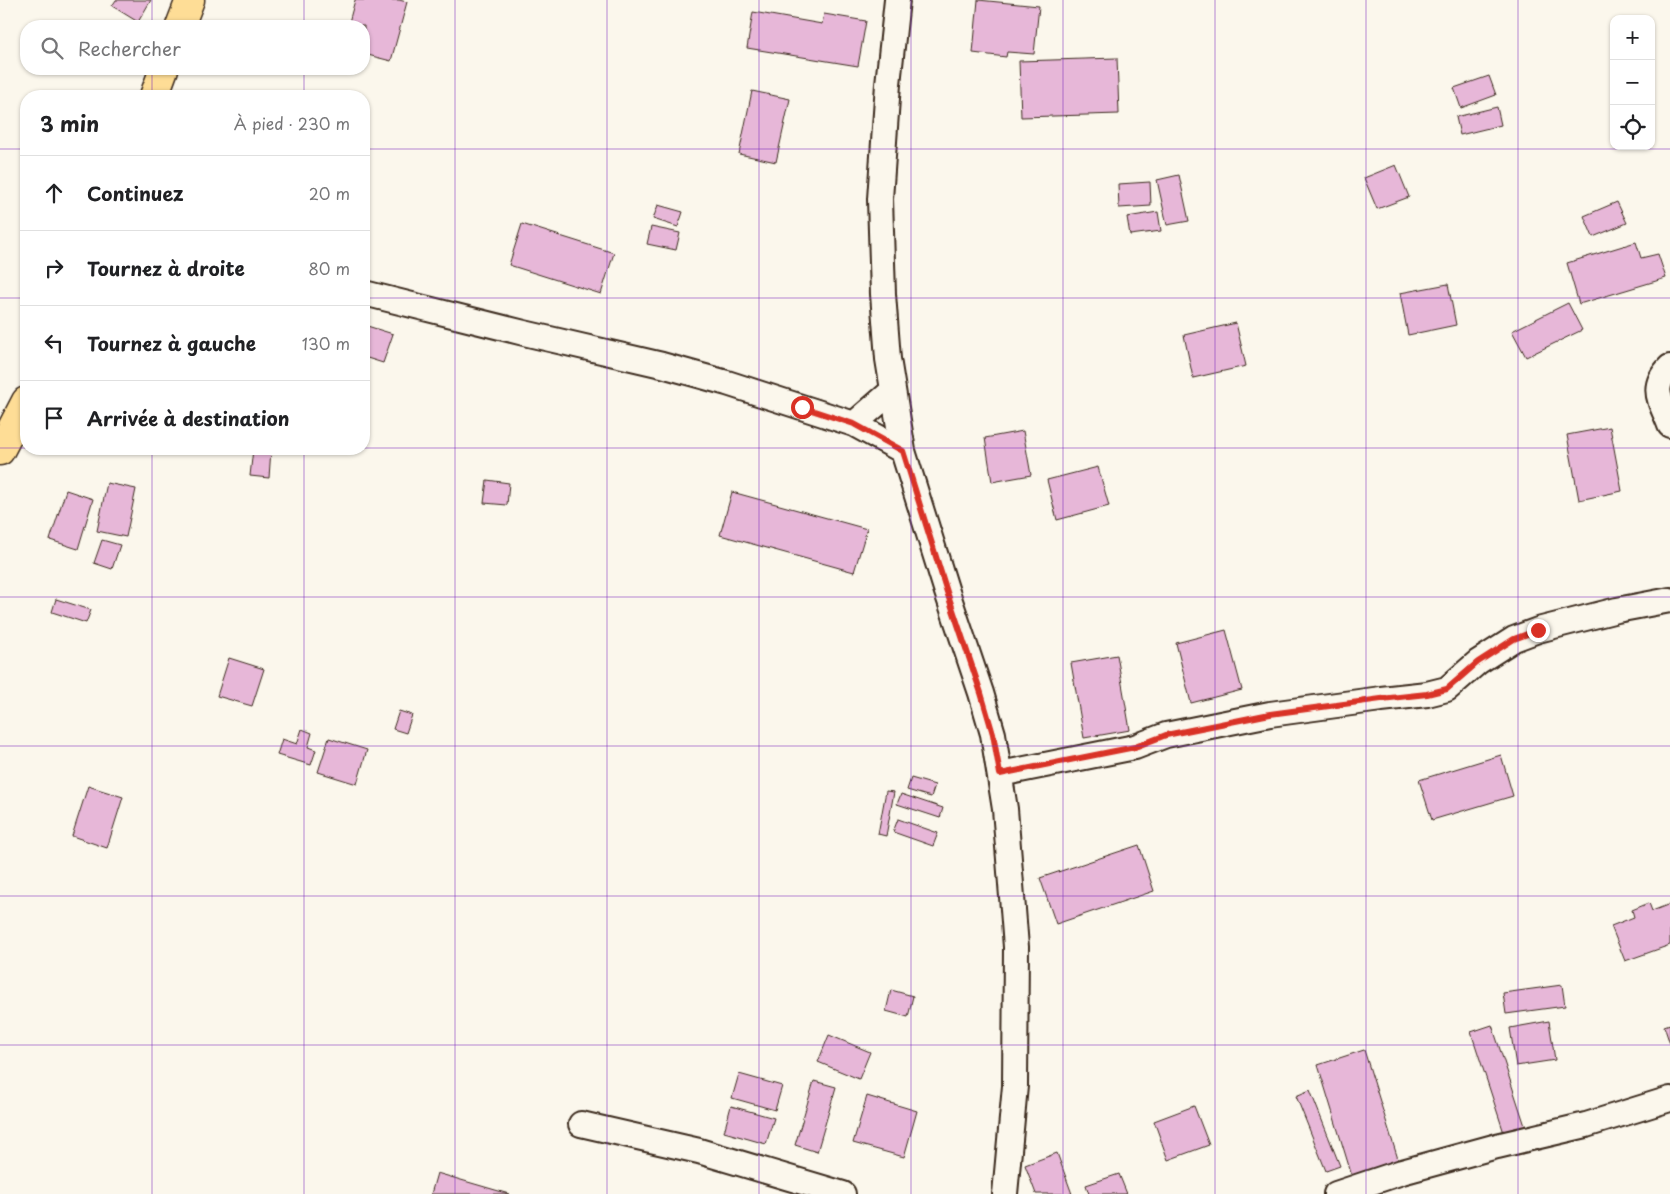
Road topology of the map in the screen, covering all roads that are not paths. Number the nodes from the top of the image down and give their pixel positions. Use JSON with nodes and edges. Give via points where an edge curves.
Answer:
{"nodes":[{"id":1,"x":190,"y":0,"type":"edge"},
{"id":2,"x":897,"y":0,"type":"edge"},
{"id":3,"x":182,"y":20,"type":"edge"},
{"id":4,"x":162,"y":75,"type":"edge"},
{"id":5,"x":156,"y":90,"type":"edge"},
{"id":6,"x":370,"y":294,"type":"edge"},
{"id":7,"x":1670,"y":367,"type":"edge"},
{"id":8,"x":892,"y":391,"type":"junction"},
{"id":9,"x":20,"y":413,"type":"edge"},
{"id":10,"x":854,"y":424,"type":"junction"},
{"id":11,"x":1670,"y":425,"type":"edge"},
{"id":12,"x":0,"y":451,"type":"edge"},
{"id":13,"x":903,"y":451,"type":"junction"},
{"id":14,"x":1670,"y":600,"type":"edge"},
{"id":15,"x":1000,"y":774,"type":"junction"},
{"id":16,"x":1670,"y":1099,"type":"edge"},
{"id":17,"x":581,"y":1124,"type":"dead end"},
{"id":18,"x":843,"y":1194,"type":"edge"},
{"id":19,"x":1005,"y":1194,"type":"edge"},
{"id":20,"x":1336,"y":1194,"type":"edge"}],
"edges":[{"from":1,"to":3,"type":"main road"},
{"from":2,"to":8,"type":"street","via":[[880,199],[883,294]]},
{"from":4,"to":5,"type":"main road"},
{"from":6,"to":10,"type":"street","via":[[662,365]]},
{"from":7,"to":11,"type":"street","via":[[1662,375],[1657,390]]},
{"from":8,"to":10,"type":"street"},
{"from":8,"to":13,"type":"street"},
{"from":9,"to":12,"type":"main road"},
{"from":10,"to":13,"type":"street"},
{"from":13,"to":15,"type":"street","via":[[981,693]]},
{"from":14,"to":15,"type":"street","via":[[1617,610],[1514,639],[1478,662],[1447,689],[1270,714],[1166,735],[1135,747]]},
{"from":15,"to":19,"type":"street","via":[[1016,948],[1015,1086]]},
{"from":16,"to":20,"type":"street","via":[[1586,1125],[1402,1172]]},
{"from":17,"to":18,"type":"street","via":[[699,1151]]}]}
